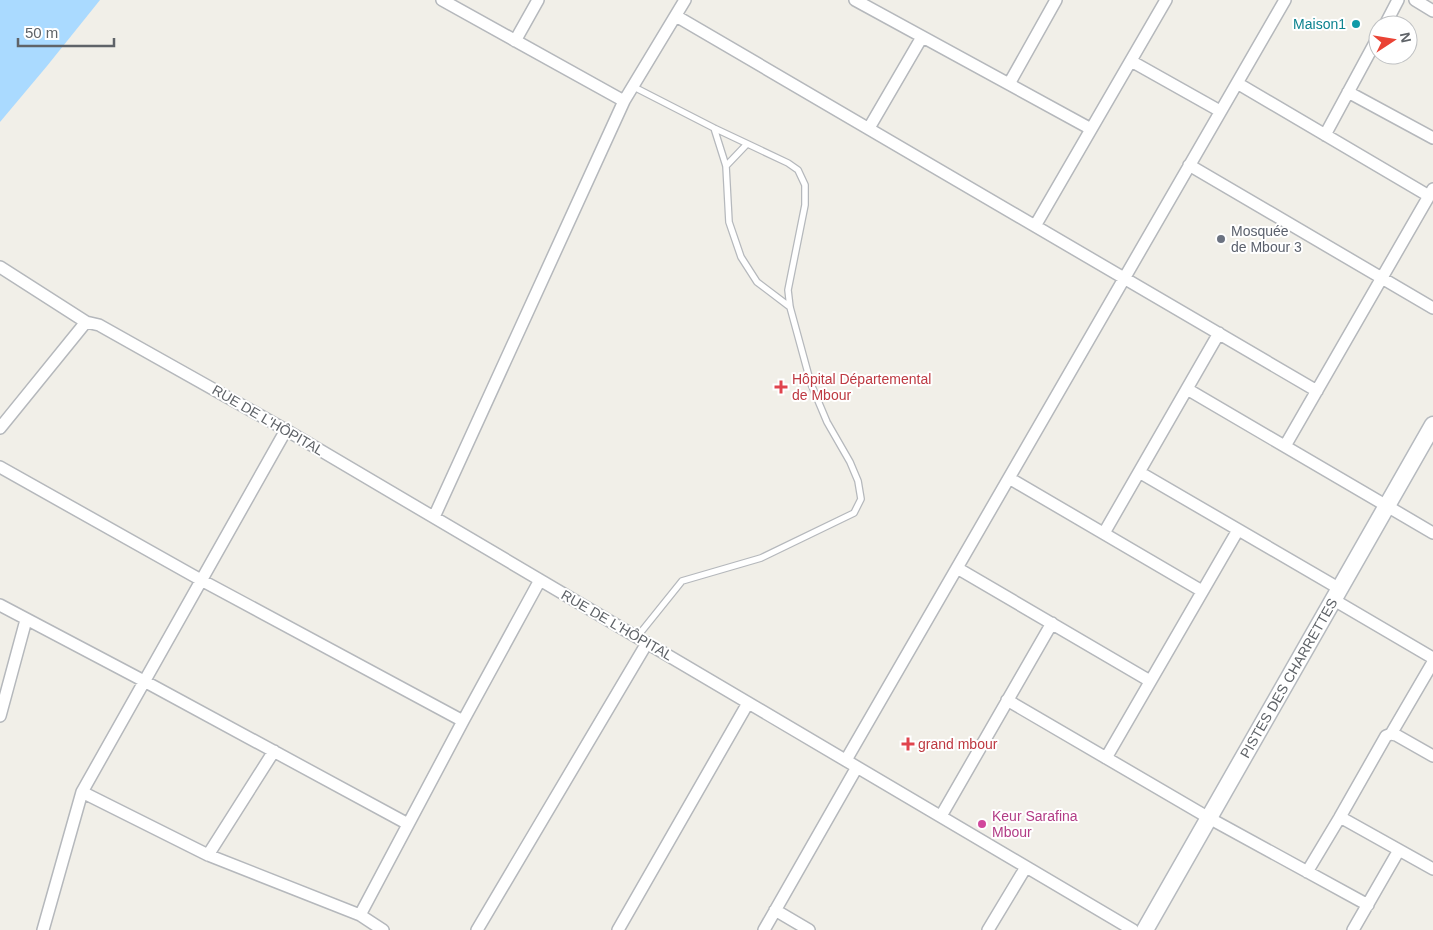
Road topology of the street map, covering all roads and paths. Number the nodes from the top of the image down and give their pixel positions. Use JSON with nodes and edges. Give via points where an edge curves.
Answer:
{"nodes":[{"id":1,"x":442,"y":0,"type":"edge"},
{"id":2,"x":538,"y":0,"type":"edge"},
{"id":3,"x":685,"y":0,"type":"edge"},
{"id":4,"x":855,"y":0,"type":"edge"},
{"id":5,"x":1056,"y":0,"type":"edge"},
{"id":6,"x":1166,"y":0,"type":"edge"},
{"id":7,"x":1285,"y":0,"type":"edge"},
{"id":8,"x":1398,"y":0,"type":"edge"},
{"id":9,"x":1415,"y":0,"type":"edge"},
{"id":10,"x":1433,"y":11,"type":"edge"},
{"id":11,"x":1390,"y":15,"type":"edge"},
{"id":12,"x":676,"y":16,"type":"junction"},
{"id":13,"x":922,"y":37,"type":"junction"},
{"id":14,"x":515,"y":41,"type":"junction"},
{"id":15,"x":1368,"y":55,"type":"edge"},
{"id":16,"x":1131,"y":61,"type":"junction"},
{"id":17,"x":1237,"y":83,"type":"junction"},
{"id":18,"x":1009,"y":84,"type":"junction"},
{"id":19,"x":632,"y":86,"type":"junction"},
{"id":20,"x":1348,"y":92,"type":"junction"},
{"id":21,"x":624,"y":101,"type":"junction"},
{"id":22,"x":1220,"y":111,"type":"junction"},
{"id":23,"x":714,"y":128,"type":"junction"},
{"id":24,"x":869,"y":128,"type":"junction"},
{"id":25,"x":1091,"y":129,"type":"junction"},
{"id":26,"x":1325,"y":135,"type":"junction"},
{"id":27,"x":1433,"y":138,"type":"edge"},
{"id":28,"x":747,"y":144,"type":"junction"},
{"id":29,"x":1189,"y":165,"type":"junction"},
{"id":30,"x":726,"y":166,"type":"junction"},
{"id":31,"x":1431,"y":192,"type":"edge"},
{"id":32,"x":1035,"y":226,"type":"junction"},
{"id":33,"x":0,"y":266,"type":"edge"},
{"id":34,"x":1124,"y":278,"type":"junction"},
{"id":35,"x":1382,"y":278,"type":"junction"},
{"id":36,"x":790,"y":307,"type":"junction"},
{"id":37,"x":1433,"y":308,"type":"edge"},
{"id":38,"x":86,"y":322,"type":"junction"},
{"id":39,"x":1219,"y":333,"type":"junction"},
{"id":40,"x":1187,"y":389,"type":"junction"},
{"id":41,"x":1317,"y":390,"type":"junction"},
{"id":42,"x":1433,"y":425,"type":"edge"},
{"id":43,"x":0,"y":428,"type":"edge"},
{"id":44,"x":286,"y":430,"type":"junction"},
{"id":45,"x":1285,"y":446,"type":"junction"},
{"id":46,"x":0,"y":467,"type":"edge"},
{"id":47,"x":1139,"y":472,"type":"junction"},
{"id":48,"x":1009,"y":478,"type":"junction"},
{"id":49,"x":1387,"y":506,"type":"junction"},
{"id":50,"x":434,"y":517,"type":"junction"},
{"id":51,"x":1238,"y":530,"type":"junction"},
{"id":52,"x":1104,"y":533,"type":"junction"},
{"id":53,"x":1433,"y":533,"type":"edge"},
{"id":54,"x":957,"y":568,"type":"junction"},
{"id":55,"x":201,"y":580,"type":"junction"},
{"id":56,"x":540,"y":580,"type":"junction"},
{"id":57,"x":1202,"y":591,"type":"junction"},
{"id":58,"x":1337,"y":594,"type":"junction"},
{"id":59,"x":0,"y":605,"type":"edge"},
{"id":60,"x":26,"y":620,"type":"junction"},
{"id":61,"x":1052,"y":623,"type":"junction"},
{"id":62,"x":637,"y":636,"type":"junction"},
{"id":63,"x":647,"y":643,"type":"junction"},
{"id":64,"x":1433,"y":660,"type":"edge"},
{"id":65,"x":144,"y":681,"type":"junction"},
{"id":66,"x":1150,"y":681,"type":"junction"},
{"id":67,"x":1008,"y":700,"type":"junction"},
{"id":68,"x":748,"y":702,"type":"junction"},
{"id":69,"x":0,"y":716,"type":"edge"},
{"id":70,"x":463,"y":721,"type":"junction"},
{"id":71,"x":1391,"y":734,"type":"junction"},
{"id":72,"x":274,"y":751,"type":"junction"},
{"id":73,"x":1433,"y":756,"type":"edge"},
{"id":74,"x":1106,"y":758,"type":"junction"},
{"id":75,"x":846,"y":760,"type":"junction"},
{"id":76,"x":858,"y":767,"type":"junction"},
{"id":77,"x":82,"y":792,"type":"junction"},
{"id":78,"x":940,"y":816,"type":"junction"},
{"id":79,"x":1340,"y":817,"type":"junction"},
{"id":80,"x":1209,"y":818,"type":"junction"},
{"id":81,"x":408,"y":824,"type":"junction"},
{"id":82,"x":1399,"y":850,"type":"junction"},
{"id":83,"x":208,"y":855,"type":"junction"},
{"id":84,"x":1026,"y":867,"type":"junction"},
{"id":85,"x":1433,"y":869,"type":"edge"},
{"id":86,"x":1307,"y":872,"type":"junction"},
{"id":87,"x":1368,"y":905,"type":"junction"},
{"id":88,"x":775,"y":910,"type":"junction"},
{"id":89,"x":360,"y":915,"type":"junction"},
{"id":90,"x":43,"y":930,"type":"edge"},
{"id":91,"x":383,"y":930,"type":"edge"},
{"id":92,"x":477,"y":930,"type":"edge"},
{"id":93,"x":618,"y":930,"type":"edge"},
{"id":94,"x":764,"y":930,"type":"edge"},
{"id":95,"x":809,"y":930,"type":"edge"},
{"id":96,"x":988,"y":930,"type":"edge"},
{"id":97,"x":1133,"y":930,"type":"edge"},
{"id":98,"x":1145,"y":930,"type":"edge"},
{"id":99,"x":1353,"y":930,"type":"edge"}],
"edges":[{"from":1,"to":14,"type":"street"},
{"from":2,"to":14,"type":"street"},
{"from":3,"to":12,"type":"street"},
{"from":4,"to":13,"type":"street"},
{"from":5,"to":18,"type":"street"},
{"from":6,"to":16,"type":"street"},
{"from":7,"to":17,"type":"street"},
{"from":8,"to":11,"type":"street"},
{"from":9,"to":10,"type":"street"},
{"from":12,"to":19,"type":"street"},
{"from":12,"to":24,"type":"street"},
{"from":13,"to":18,"type":"street"},
{"from":13,"to":24,"type":"street"},
{"from":14,"to":21,"type":"street"},
{"from":15,"to":20,"type":"street"},
{"from":16,"to":22,"type":"street"},
{"from":16,"to":25,"type":"street"},
{"from":17,"to":22,"type":"street"},
{"from":17,"to":26,"type":"street"},
{"from":18,"to":25,"type":"street"},
{"from":19,"to":21,"type":"street"},
{"from":19,"to":23,"type":"lane"},
{"from":20,"to":26,"type":"street"},
{"from":20,"to":27,"type":"street"},
{"from":21,"to":50,"type":"street"},
{"from":22,"to":29,"type":"street"},
{"from":23,"to":28,"type":"lane"},
{"from":23,"to":30,"type":"lane"},
{"from":24,"to":32,"type":"street"},
{"from":25,"to":32,"type":"street"},
{"from":26,"to":31,"type":"street"},
{"from":28,"to":30,"type":"lane"},
{"from":28,"to":36,"type":"lane","via":[[788,162],[798,170],[805,185],[805,205],[788,290]]},
{"from":29,"to":34,"type":"street"},
{"from":29,"to":35,"type":"street"},
{"from":30,"to":36,"type":"lane","via":[[729,222],[741,257],[757,282]]},
{"from":31,"to":35,"type":"street"},
{"from":32,"to":34,"type":"street"},
{"from":33,"to":38,"type":"street"},
{"from":34,"to":39,"type":"street"},
{"from":34,"to":48,"type":"street"},
{"from":35,"to":37,"type":"street"},
{"from":35,"to":41,"type":"street"},
{"from":36,"to":62,"type":"lane","via":[[811,384],[826,422],[850,462],[861,499],[854,513],[761,558],[682,581]]},
{"from":38,"to":43,"type":"street"},
{"from":38,"to":44,"type":"street","name":"RUE DE L'HÔPITAL","via":[[99,325]]},
{"from":39,"to":40,"type":"street"},
{"from":39,"to":41,"type":"street"},
{"from":40,"to":45,"type":"street"},
{"from":40,"to":47,"type":"street"},
{"from":41,"to":45,"type":"street"},
{"from":42,"to":49,"type":"main road","name":"PISTES DES CHARRETTES"},
{"from":44,"to":50,"type":"street","name":"RUE DE L'HÔPITAL"},
{"from":44,"to":55,"type":"street"},
{"from":45,"to":49,"type":"street"},
{"from":46,"to":55,"type":"street"},
{"from":47,"to":51,"type":"street"},
{"from":47,"to":52,"type":"street"},
{"from":48,"to":52,"type":"street"},
{"from":48,"to":54,"type":"street"},
{"from":49,"to":53,"type":"street"},
{"from":49,"to":58,"type":"main road","name":"PISTES DES CHARRETTES"},
{"from":50,"to":56,"type":"street","name":"RUE DE L'HÔPITAL"},
{"from":51,"to":57,"type":"street"},
{"from":51,"to":58,"type":"street"},
{"from":52,"to":57,"type":"street"},
{"from":54,"to":61,"type":"street"},
{"from":54,"to":75,"type":"street"},
{"from":55,"to":65,"type":"street"},
{"from":55,"to":70,"type":"street"},
{"from":56,"to":62,"type":"street","name":"RUE DE L'HÔPITAL"},
{"from":56,"to":70,"type":"street"},
{"from":57,"to":66,"type":"street"},
{"from":58,"to":64,"type":"street"},
{"from":58,"to":80,"type":"main road","name":"PISTES DES CHARRETTES"},
{"from":59,"to":60,"type":"street"},
{"from":60,"to":65,"type":"street"},
{"from":60,"to":69,"type":"street"},
{"from":61,"to":66,"type":"street"},
{"from":61,"to":67,"type":"street"},
{"from":62,"to":63,"type":"street","name":"RUE DE L'HÔPITAL"},
{"from":63,"to":68,"type":"street","name":"RUE DE L'HÔPITAL"},
{"from":63,"to":92,"type":"street"},
{"from":64,"to":71,"type":"street"},
{"from":65,"to":72,"type":"street"},
{"from":65,"to":77,"type":"street"},
{"from":66,"to":74,"type":"street"},
{"from":67,"to":74,"type":"street"},
{"from":67,"to":78,"type":"street"},
{"from":68,"to":75,"type":"street","name":"RUE DE L'HÔPITAL"},
{"from":68,"to":93,"type":"street"},
{"from":70,"to":81,"type":"street"},
{"from":71,"to":73,"type":"street"},
{"from":71,"to":79,"type":"street","via":[[1386,736]]},
{"from":72,"to":81,"type":"street"},
{"from":72,"to":83,"type":"street"},
{"from":74,"to":80,"type":"street"},
{"from":75,"to":76,"type":"street","name":"RUE DE L'HÔPITAL"},
{"from":76,"to":78,"type":"street","name":"RUE DE L'HÔPITAL"},
{"from":76,"to":88,"type":"street"},
{"from":77,"to":83,"type":"street"},
{"from":77,"to":90,"type":"street"},
{"from":78,"to":84,"type":"street","name":"RUE DE L'HÔPITAL"},
{"from":79,"to":82,"type":"street"},
{"from":79,"to":86,"type":"street"},
{"from":80,"to":86,"type":"street"},
{"from":80,"to":98,"type":"main road","name":"PISTES DES CHARRETTES"},
{"from":81,"to":89,"type":"street"},
{"from":82,"to":85,"type":"street"},
{"from":82,"to":87,"type":"street"},
{"from":83,"to":89,"type":"street"},
{"from":84,"to":96,"type":"street"},
{"from":84,"to":97,"type":"street","name":"RUE DE L'HÔPITAL"},
{"from":86,"to":87,"type":"street"},
{"from":87,"to":99,"type":"street"},
{"from":88,"to":94,"type":"street"},
{"from":88,"to":95,"type":"street"},
{"from":89,"to":91,"type":"street"}]}
